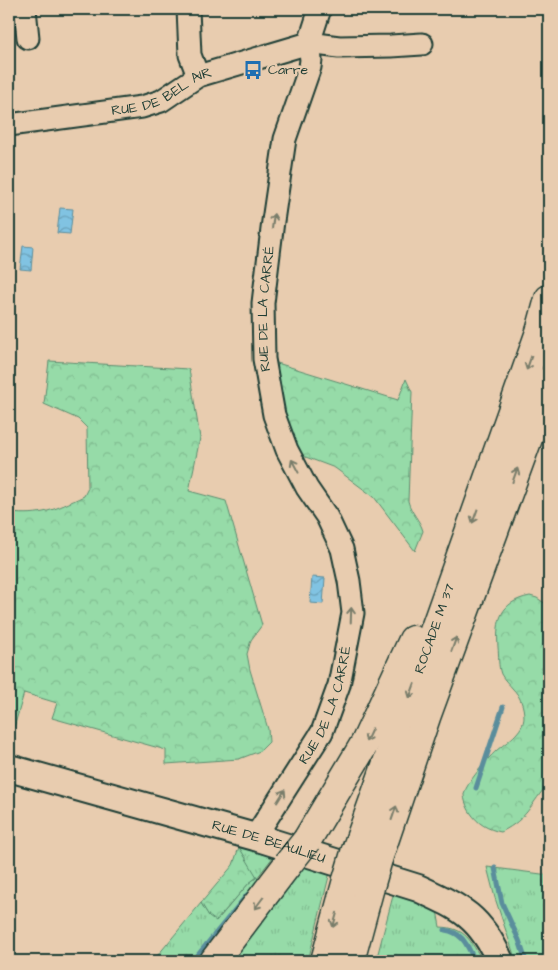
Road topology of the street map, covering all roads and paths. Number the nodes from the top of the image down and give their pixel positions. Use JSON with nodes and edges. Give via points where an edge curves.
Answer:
{"nodes":[{"id":1,"x":25,"y":9,"type":"edge"},
{"id":2,"x":188,"y":9,"type":"edge"},
{"id":3,"x":320,"y":9,"type":"edge"},
{"id":4,"x":28,"y":38,"type":"dead end"},
{"id":5,"x":309,"y":43,"type":"junction"},
{"id":6,"x":422,"y":44,"type":"dead end"},
{"id":7,"x":198,"y":76,"type":"junction"},
{"id":8,"x":9,"y":125,"type":"edge"},
{"id":9,"x":549,"y":300,"type":"edge"},
{"id":10,"x":549,"y":381,"type":"edge"},
{"id":11,"x":465,"y":544,"type":"junction"},
{"id":12,"x":9,"y":768,"type":"edge"},
{"id":13,"x":255,"y":837,"type":"junction"},
{"id":14,"x":366,"y":856,"type":"junction"},
{"id":15,"x":358,"y":883,"type":"junction"},
{"id":16,"x":214,"y":961,"type":"edge"},
{"id":17,"x":325,"y":961,"type":"edge"},
{"id":18,"x":350,"y":961,"type":"edge"},
{"id":19,"x":500,"y":961,"type":"edge"}],
"edges":[{"from":1,"to":4,"type":"street"},
{"from":2,"to":7,"type":"street","via":[[190,55]]},
{"from":3,"to":5,"type":"street","name":"RUE DE LA CARRÉ"},
{"from":5,"to":6,"type":"street","via":[[339,47]]},
{"from":5,"to":7,"type":"street","name":"RUE DE BEL AIR"},
{"from":13,"to":5,"type":"street","name":"RUE DE LA CARRÉ","one_way":true,"via":[[322,732],[339,685],[353,613],[342,549],[287,450],[274,415],[264,359],[263,303],[274,212],[285,139],[312,60]]},
{"from":7,"to":8,"type":"street","name":"RUE DE BEL AIR","via":[[161,101],[142,107]]},
{"from":9,"to":11,"type":"highway","name":"ROCADE M 37","one_way":true},
{"from":14,"to":10,"type":"highway","name":"ROCADE M 37","one_way":true,"via":[[426,717]]},
{"from":11,"to":14,"type":"highway","name":"ROCADE M 37","one_way":true},
{"from":11,"to":16,"type":"highway","one_way":true,"bridge":true,"via":[[430,601],[365,742],[307,840]]},
{"from":12,"to":13,"type":"street","name":"RUE DE BEAULIEU"},
{"from":13,"to":19,"type":"street","name":"RUE DE BEAULIEU","via":[[418,888],[442,899],[470,915],[489,938]]},
{"from":14,"to":15,"type":"highway","name":"ROCADE M 37","bridge":true},
{"from":15,"to":17,"type":"highway","name":"ROCADE M 37","one_way":true},
{"from":15,"to":18,"type":"highway","name":"ROCADE M 37"}]}
